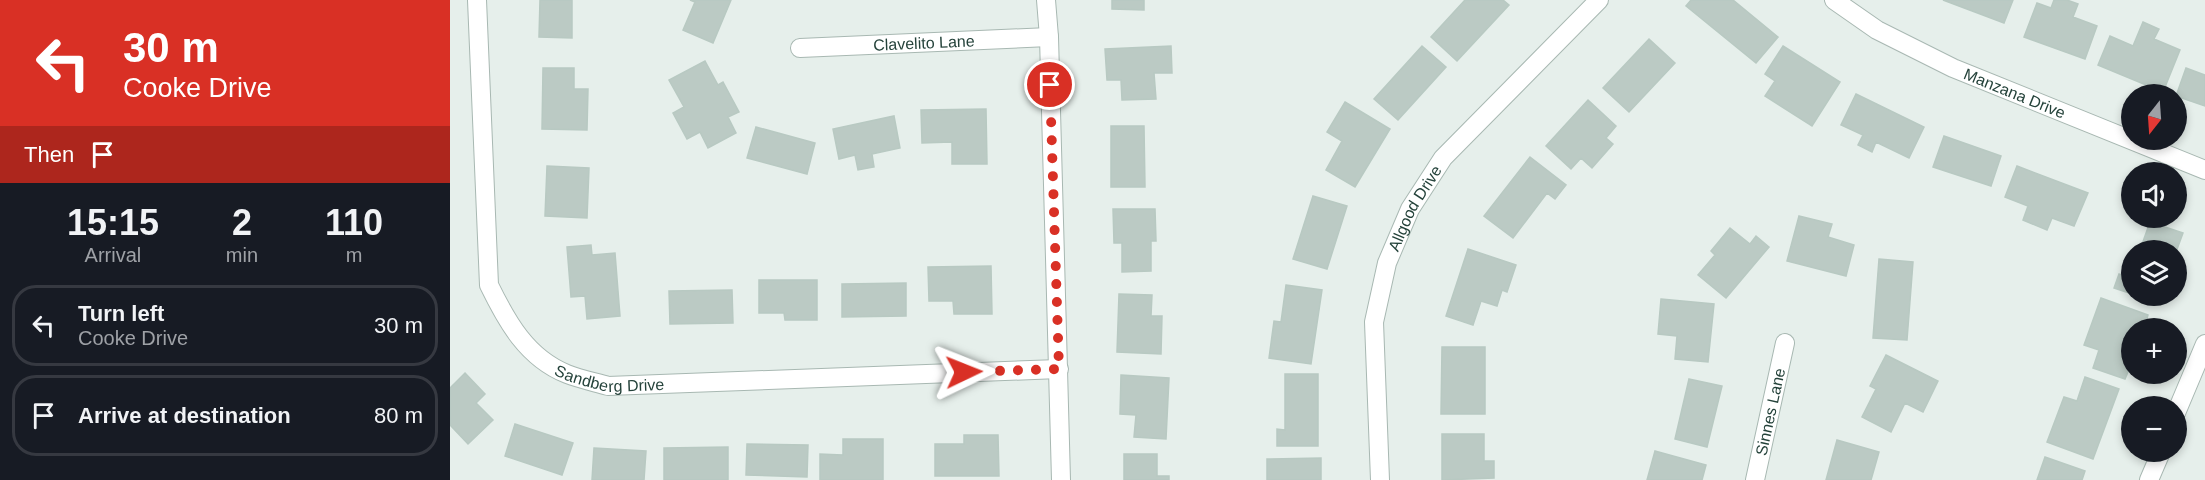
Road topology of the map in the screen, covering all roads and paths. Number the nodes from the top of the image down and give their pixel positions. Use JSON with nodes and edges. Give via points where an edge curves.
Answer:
{"nodes":[{"id":1,"x":477,"y":0,"type":"edge"},
{"id":2,"x":1046,"y":0,"type":"edge"},
{"id":3,"x":1599,"y":0,"type":"edge"},
{"id":4,"x":1834,"y":0,"type":"edge"},
{"id":5,"x":1049,"y":38,"type":"junction"},
{"id":6,"x":800,"y":48,"type":"dead end"},
{"id":7,"x":2205,"y":170,"type":"edge"},
{"id":8,"x":1785,"y":343,"type":"dead end"},
{"id":9,"x":2205,"y":344,"type":"edge"},
{"id":10,"x":1059,"y":369,"type":"junction"},
{"id":11,"x":2183,"y":396,"type":"edge"},
{"id":12,"x":2157,"y":462,"type":"edge"},
{"id":13,"x":1061,"y":480,"type":"edge"},
{"id":14,"x":1380,"y":480,"type":"edge"},
{"id":15,"x":1755,"y":480,"type":"edge"},
{"id":16,"x":2149,"y":480,"type":"edge"}],
"edges":[{"from":1,"to":10,"type":"street","name":"Sandberg Drive","via":[[489,285],[508,323],[534,354],[566,374],[608,386]]},
{"from":2,"to":5,"type":"street"},
{"from":3,"to":14,"type":"street","name":"Allgood Drive","via":[[1443,158],[1410,209],[1387,263],[1374,322]]},
{"from":4,"to":7,"type":"street","name":"Manzana Drive","via":[[1877,30],[1953,68]]},
{"from":5,"to":6,"type":"street","name":"Clavelito Lane"},
{"from":5,"to":10,"type":"street"},
{"from":8,"to":15,"type":"street","name":"Sinnes Lane"},
{"from":9,"to":11,"type":"street"},
{"from":10,"to":13,"type":"street"},
{"from":12,"to":16,"type":"street"}]}
